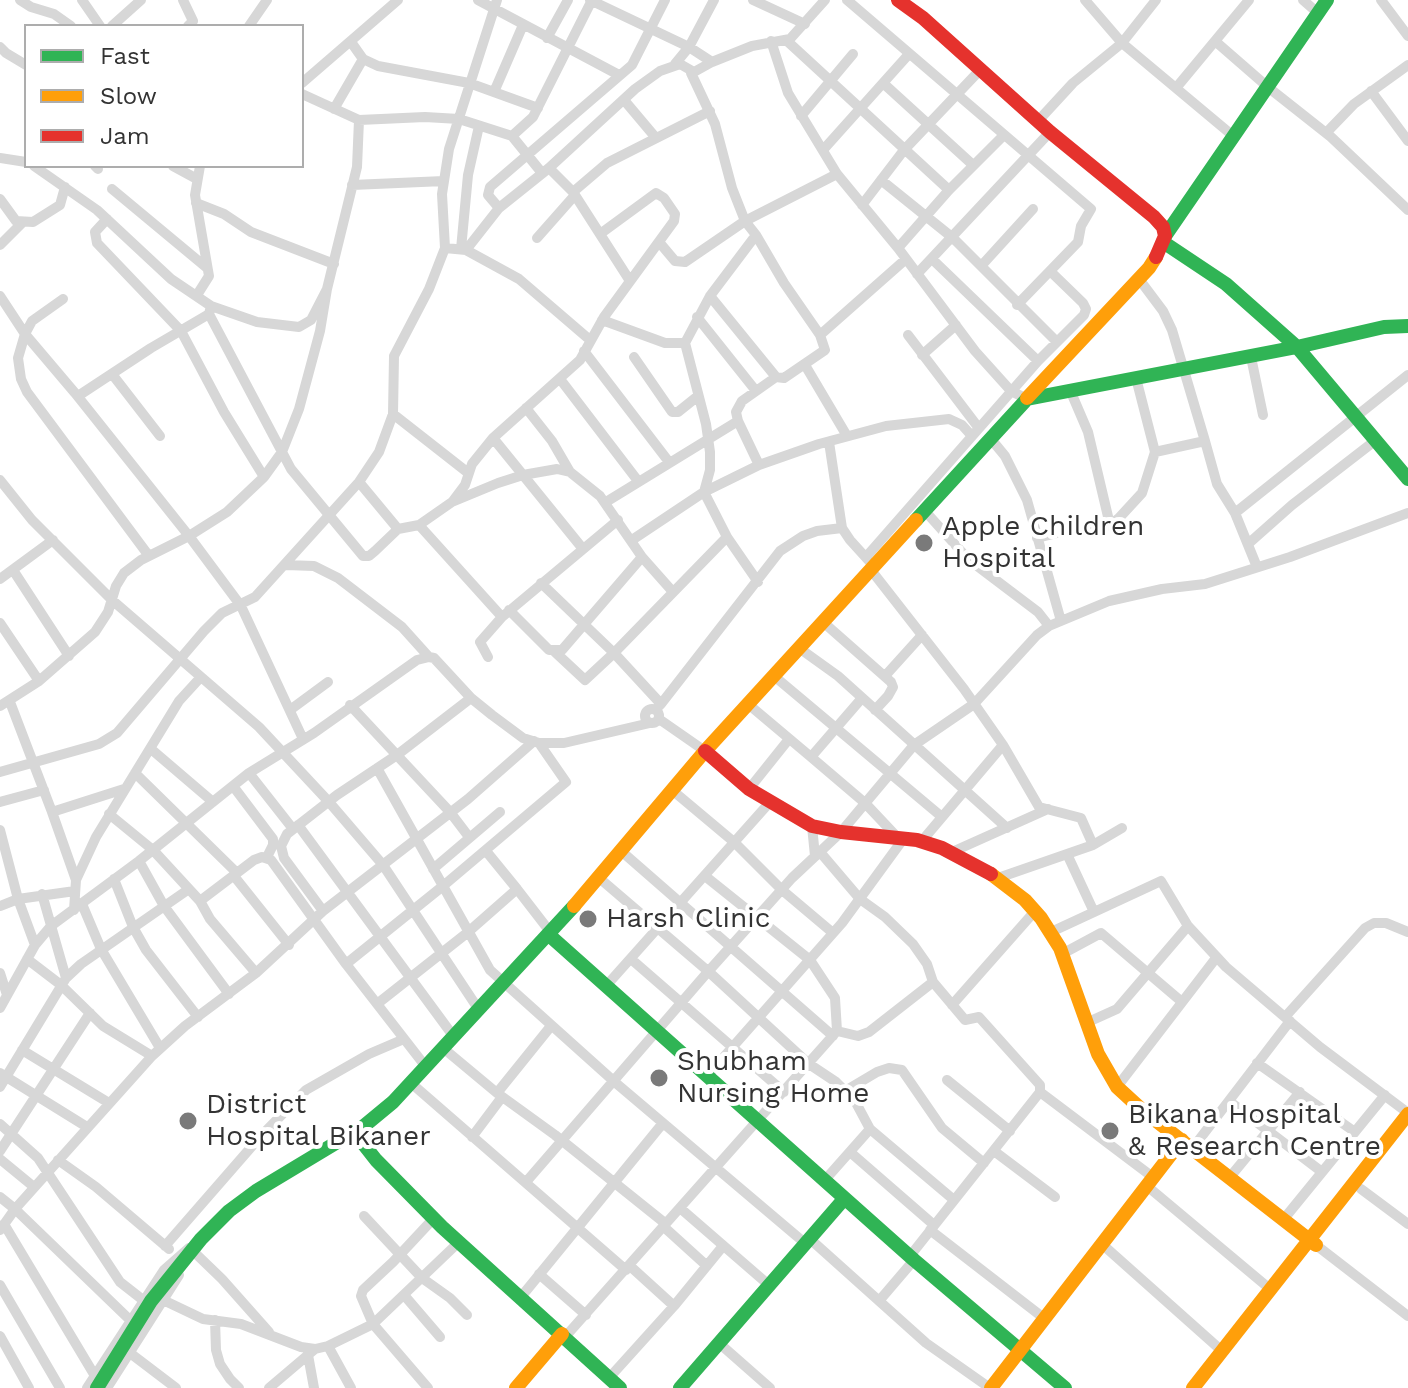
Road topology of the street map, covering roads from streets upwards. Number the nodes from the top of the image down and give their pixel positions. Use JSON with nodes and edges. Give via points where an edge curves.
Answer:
{"nodes":[{"id":1,"x":20,"y":0,"type":"edge"},
{"id":2,"x":82,"y":0,"type":"edge"},
{"id":3,"x":183,"y":0,"type":"edge"},
{"id":4,"x":267,"y":0,"type":"edge"},
{"id":5,"x":398,"y":0,"type":"edge"},
{"id":6,"x":478,"y":0,"type":"edge"},
{"id":7,"x":568,"y":0,"type":"edge"},
{"id":8,"x":591,"y":0,"type":"edge"},
{"id":9,"x":665,"y":0,"type":"edge"},
{"id":10,"x":714,"y":0,"type":"edge"},
{"id":11,"x":753,"y":0,"type":"edge"},
{"id":12,"x":825,"y":0,"type":"edge"},
{"id":13,"x":847,"y":0,"type":"edge"},
{"id":14,"x":1085,"y":0,"type":"edge"},
{"id":15,"x":1156,"y":0,"type":"edge"},
{"id":16,"x":1249,"y":0,"type":"edge"},
{"id":17,"x":1303,"y":0,"type":"edge"},
{"id":18,"x":1382,"y":0,"type":"edge"},
{"id":19,"x":138,"y":1,"type":"edge"},
{"id":20,"x":904,"y":1,"type":"edge"},
{"id":21,"x":494,"y":4,"type":"edge"},
{"id":22,"x":257,"y":5,"type":"edge"},
{"id":23,"x":1323,"y":7,"type":"edge"},
{"id":24,"x":68,"y":24,"type":"edge"},
{"id":25,"x":99,"y":24,"type":"edge"},
{"id":26,"x":114,"y":24,"type":"edge"},
{"id":27,"x":190,"y":24,"type":"edge"},
{"id":28,"x":250,"y":24,"type":"edge"},
{"id":29,"x":805,"y":24,"type":"junction"},
{"id":30,"x":523,"y":25,"type":"junction"},
{"id":31,"x":650,"y":28,"type":"junction"},
{"id":32,"x":1408,"y":36,"type":"edge"},
{"id":33,"x":547,"y":38,"type":"junction"},
{"id":34,"x":786,"y":40,"type":"junction"},
{"id":35,"x":771,"y":41,"type":"junction"},
{"id":36,"x":1215,"y":41,"type":"junction"},
{"id":37,"x":351,"y":42,"type":"junction"},
{"id":38,"x":1122,"y":43,"type":"junction"},
{"id":39,"x":689,"y":47,"type":"junction"},
{"id":40,"x":567,"y":49,"type":"junction"},
{"id":41,"x":1,"y":50,"type":"edge"},
{"id":42,"x":853,"y":54,"type":"dead end"},
{"id":43,"x":909,"y":54,"type":"junction"},
{"id":44,"x":363,"y":59,"type":"junction"},
{"id":45,"x":636,"y":60,"type":"junction"},
{"id":46,"x":712,"y":62,"type":"junction"},
{"id":47,"x":24,"y":64,"type":"edge"},
{"id":48,"x":675,"y":64,"type":"junction"},
{"id":49,"x":1408,"y":65,"type":"edge"},
{"id":50,"x":981,"y":69,"type":"junction"},
{"id":51,"x":691,"y":73,"type":"junction"},
{"id":52,"x":619,"y":75,"type":"junction"},
{"id":53,"x":650,"y":78,"type":"junction"},
{"id":54,"x":304,"y":81,"type":"edge"},
{"id":55,"x":829,"y":81,"type":"junction"},
{"id":56,"x":469,"y":83,"type":"junction"},
{"id":57,"x":883,"y":83,"type":"junction"},
{"id":58,"x":1176,"y":88,"type":"junction"},
{"id":59,"x":1269,"y":88,"type":"junction"},
{"id":60,"x":1371,"y":91,"type":"junction"},
{"id":61,"x":494,"y":92,"type":"junction"},
{"id":62,"x":957,"y":94,"type":"junction"},
{"id":63,"x":304,"y":95,"type":"edge"},
{"id":64,"x":624,"y":100,"type":"junction"},
{"id":65,"x":538,"y":108,"type":"junction"},
{"id":66,"x":334,"y":109,"type":"junction"},
{"id":67,"x":710,"y":111,"type":"junction"},
{"id":68,"x":860,"y":111,"type":"junction"},
{"id":69,"x":801,"y":116,"type":"junction"},
{"id":70,"x":459,"y":119,"type":"junction"},
{"id":71,"x":359,"y":120,"type":"junction"},
{"id":72,"x":1038,"y":121,"type":"junction"},
{"id":73,"x":928,"y":124,"type":"junction"},
{"id":74,"x":479,"y":126,"type":"junction"},
{"id":75,"x":1050,"y":132,"type":"junction"},
{"id":76,"x":1326,"y":133,"type":"junction"},
{"id":77,"x":1004,"y":135,"type":"junction"},
{"id":78,"x":1232,"y":135,"type":"junction"},
{"id":79,"x":512,"y":136,"type":"junction"},
{"id":80,"x":656,"y":138,"type":"junction"},
{"id":81,"x":1408,"y":141,"type":"edge"},
{"id":82,"x":823,"y":150,"type":"junction"},
{"id":83,"x":904,"y":150,"type":"junction"},
{"id":84,"x":527,"y":155,"type":"junction"},
{"id":85,"x":1031,"y":156,"type":"junction"},
{"id":86,"x":0,"y":158,"type":"edge"},
{"id":87,"x":24,"y":162,"type":"edge"},
{"id":88,"x":973,"y":165,"type":"junction"},
{"id":89,"x":37,"y":168,"type":"edge"},
{"id":90,"x":177,"y":168,"type":"edge"},
{"id":91,"x":200,"y":168,"type":"edge"},
{"id":92,"x":546,"y":170,"type":"junction"},
{"id":93,"x":837,"y":174,"type":"junction"},
{"id":94,"x":197,"y":179,"type":"junction"},
{"id":95,"x":881,"y":180,"type":"junction"},
{"id":96,"x":444,"y":181,"type":"junction"},
{"id":97,"x":352,"y":185,"type":"junction"},
{"id":98,"x":65,"y":187,"type":"junction"},
{"id":99,"x":112,"y":189,"type":"dead end"},
{"id":100,"x":949,"y":190,"type":"junction"},
{"id":101,"x":574,"y":194,"type":"junction"},
{"id":102,"x":0,"y":199,"type":"edge"},
{"id":103,"x":196,"y":203,"type":"junction"},
{"id":104,"x":862,"y":205,"type":"junction"},
{"id":105,"x":499,"y":208,"type":"junction"},
{"id":106,"x":1033,"y":209,"type":"dead end"},
{"id":107,"x":1408,"y":210,"type":"edge"},
{"id":108,"x":926,"y":215,"type":"junction"},
{"id":109,"x":107,"y":219,"type":"junction"},
{"id":110,"x":745,"y":221,"type":"junction"},
{"id":111,"x":22,"y":223,"type":"junction"},
{"id":112,"x":600,"y":234,"type":"junction"},
{"id":113,"x":756,"y":235,"type":"junction"},
{"id":114,"x":537,"y":238,"type":"dead end"},
{"id":115,"x":953,"y":238,"type":"junction"},
{"id":116,"x":1164,"y":239,"type":"junction"},
{"id":117,"x":659,"y":242,"type":"junction"},
{"id":118,"x":0,"y":245,"type":"edge"},
{"id":119,"x":445,"y":248,"type":"junction"},
{"id":120,"x":898,"y":248,"type":"junction"},
{"id":121,"x":464,"y":250,"type":"junction"},
{"id":122,"x":906,"y":259,"type":"junction"},
{"id":123,"x":932,"y":259,"type":"junction"},
{"id":124,"x":334,"y":264,"type":"junction"},
{"id":125,"x":982,"y":265,"type":"junction"},
{"id":126,"x":209,"y":269,"type":"junction"},
{"id":127,"x":1050,"y":271,"type":"junction"},
{"id":128,"x":917,"y":274,"type":"junction"},
{"id":129,"x":1139,"y":279,"type":"junction"},
{"id":130,"x":630,"y":281,"type":"junction"},
{"id":131,"x":327,"y":289,"type":"junction"},
{"id":132,"x":197,"y":295,"type":"junction"},
{"id":133,"x":0,"y":296,"type":"edge"},
{"id":134,"x":710,"y":296,"type":"junction"},
{"id":135,"x":63,"y":299,"type":"dead end"},
{"id":136,"x":1017,"y":305,"type":"junction"},
{"id":137,"x":210,"y":310,"type":"junction"},
{"id":138,"x":697,"y":317,"type":"junction"},
{"id":139,"x":602,"y":320,"type":"junction"},
{"id":140,"x":956,"y":325,"type":"junction"},
{"id":141,"x":1408,"y":326,"type":"edge"},
{"id":142,"x":181,"y":331,"type":"junction"},
{"id":143,"x":25,"y":334,"type":"junction"},
{"id":144,"x":820,"y":335,"type":"junction"},
{"id":145,"x":908,"y":335,"type":"dead end"},
{"id":146,"x":590,"y":340,"type":"junction"},
{"id":147,"x":1056,"y":341,"type":"junction"},
{"id":148,"x":685,"y":343,"type":"junction"},
{"id":149,"x":1297,"y":347,"type":"junction"},
{"id":150,"x":584,"y":351,"type":"junction"},
{"id":151,"x":922,"y":355,"type":"junction"},
{"id":152,"x":634,"y":357,"type":"dead end"},
{"id":153,"x":1251,"y":357,"type":"junction"},
{"id":154,"x":1038,"y":361,"type":"junction"},
{"id":155,"x":805,"y":365,"type":"junction"},
{"id":156,"x":1183,"y":368,"type":"junction"},
{"id":157,"x":112,"y":374,"type":"junction"},
{"id":158,"x":1408,"y":375,"type":"edge"},
{"id":159,"x":776,"y":377,"type":"junction"},
{"id":160,"x":1136,"y":378,"type":"junction"},
{"id":161,"x":560,"y":379,"type":"junction"},
{"id":162,"x":1070,"y":390,"type":"junction"},
{"id":163,"x":756,"y":391,"type":"junction"},
{"id":164,"x":1011,"y":391,"type":"junction"},
{"id":165,"x":78,"y":396,"type":"junction"},
{"id":166,"x":698,"y":396,"type":"junction"},
{"id":167,"x":1027,"y":399,"type":"junction"},
{"id":168,"x":526,"y":408,"type":"junction"},
{"id":169,"x":393,"y":414,"type":"junction"},
{"id":170,"x":1263,"y":415,"type":"dead end"},
{"id":171,"x":1357,"y":417,"type":"junction"},
{"id":172,"x":738,"y":421,"type":"junction"},
{"id":173,"x":974,"y":431,"type":"junction"},
{"id":174,"x":160,"y":436,"type":"dead end"},
{"id":175,"x":847,"y":436,"type":"junction"},
{"id":176,"x":493,"y":438,"type":"junction"},
{"id":177,"x":707,"y":439,"type":"junction"},
{"id":178,"x":991,"y":439,"type":"junction"},
{"id":179,"x":1376,"y":440,"type":"junction"},
{"id":180,"x":1205,"y":441,"type":"junction"},
{"id":181,"x":829,"y":442,"type":"junction"},
{"id":182,"x":282,"y":452,"type":"junction"},
{"id":183,"x":1155,"y":452,"type":"junction"},
{"id":184,"x":669,"y":462,"type":"junction"},
{"id":185,"x":759,"y":465,"type":"junction"},
{"id":186,"x":467,"y":472,"type":"junction"},
{"id":187,"x":570,"y":472,"type":"junction"},
{"id":188,"x":1406,"y":473,"type":"edge"},
{"id":189,"x":523,"y":475,"type":"junction"},
{"id":190,"x":264,"y":477,"type":"junction"},
{"id":191,"x":0,"y":480,"type":"edge"},
{"id":192,"x":638,"y":481,"type":"junction"},
{"id":193,"x":359,"y":482,"type":"junction"},
{"id":194,"x":704,"y":492,"type":"junction"},
{"id":195,"x":452,"y":502,"type":"junction"},
{"id":196,"x":606,"y":502,"type":"junction"},
{"id":197,"x":925,"y":511,"type":"junction"},
{"id":198,"x":1235,"y":513,"type":"junction"},
{"id":199,"x":1408,"y":513,"type":"edge"},
{"id":200,"x":327,"y":516,"type":"junction"},
{"id":201,"x":618,"y":520,"type":"junction"},
{"id":202,"x":419,"y":525,"type":"junction"},
{"id":203,"x":1110,"y":525,"type":"junction"},
{"id":204,"x":842,"y":528,"type":"junction"},
{"id":205,"x":398,"y":529,"type":"junction"},
{"id":206,"x":189,"y":536,"type":"junction"},
{"id":207,"x":727,"y":537,"type":"junction"},
{"id":208,"x":1037,"y":538,"type":"junction"},
{"id":209,"x":53,"y":540,"type":"junction"},
{"id":210,"x":632,"y":540,"type":"junction"},
{"id":211,"x":1248,"y":544,"type":"junction"},
{"id":212,"x":583,"y":549,"type":"junction"},
{"id":213,"x":149,"y":556,"type":"junction"},
{"id":214,"x":642,"y":557,"type":"junction"},
{"id":215,"x":286,"y":565,"type":"junction"},
{"id":216,"x":870,"y":565,"type":"junction"},
{"id":217,"x":1257,"y":567,"type":"junction"},
{"id":218,"x":13,"y":570,"type":"junction"},
{"id":219,"x":0,"y":579,"type":"edge"},
{"id":220,"x":758,"y":582,"type":"junction"},
{"id":221,"x":541,"y":583,"type":"junction"},
{"id":222,"x":673,"y":592,"type":"junction"},
{"id":223,"x":112,"y":600,"type":"junction"},
{"id":224,"x":241,"y":606,"type":"junction"},
{"id":225,"x":506,"y":613,"type":"junction"},
{"id":226,"x":1061,"y":621,"type":"junction"},
{"id":227,"x":823,"y":622,"type":"junction"},
{"id":228,"x":0,"y":623,"type":"edge"},
{"id":229,"x":583,"y":623,"type":"junction"},
{"id":230,"x":1049,"y":626,"type":"junction"},
{"id":231,"x":922,"y":635,"type":"junction"},
{"id":232,"x":799,"y":648,"type":"junction"},
{"id":233,"x":555,"y":652,"type":"junction"},
{"id":234,"x":614,"y":653,"type":"junction"},
{"id":235,"x":69,"y":656,"type":"junction"},
{"id":236,"x":429,"y":657,"type":"junction"},
{"id":237,"x":488,"y":657,"type":"dead end"},
{"id":238,"x":179,"y":659,"type":"junction"},
{"id":239,"x":774,"y":676,"type":"junction"},
{"id":240,"x":885,"y":676,"type":"junction"},
{"id":241,"x":200,"y":678,"type":"junction"},
{"id":242,"x":39,"y":681,"type":"junction"},
{"id":243,"x":328,"y":682,"type":"dead end"},
{"id":244,"x":471,"y":698,"type":"junction"},
{"id":245,"x":862,"y":698,"type":"junction"},
{"id":246,"x":5,"y":704,"type":"edge"},
{"id":247,"x":748,"y":704,"type":"junction"},
{"id":248,"x":974,"y":704,"type":"junction"},
{"id":249,"x":350,"y":705,"type":"junction"},
{"id":250,"x":290,"y":710,"type":"junction"},
{"id":251,"x":875,"y":710,"type":"junction"},
{"id":252,"x":656,"y":714,"type":"junction"},
{"id":253,"x":836,"y":727,"type":"junction"},
{"id":254,"x":303,"y":739,"type":"junction"},
{"id":255,"x":789,"y":739,"type":"junction"},
{"id":256,"x":537,"y":742,"type":"junction"},
{"id":257,"x":914,"y":745,"type":"junction"},
{"id":258,"x":1003,"y":745,"type":"junction"},
{"id":259,"x":151,"y":749,"type":"junction"},
{"id":260,"x":705,"y":751,"type":"junction"},
{"id":261,"x":282,"y":752,"type":"junction"},
{"id":262,"x":397,"y":755,"type":"junction"},
{"id":263,"x":811,"y":757,"type":"junction"},
{"id":264,"x":34,"y":762,"type":"junction"},
{"id":265,"x":377,"y":768,"type":"junction"},
{"id":266,"x":0,"y":772,"type":"edge"},
{"id":267,"x":135,"y":773,"type":"junction"},
{"id":268,"x":249,"y":773,"type":"junction"},
{"id":269,"x":890,"y":774,"type":"junction"},
{"id":270,"x":233,"y":786,"type":"junction"},
{"id":271,"x":966,"y":788,"type":"junction"},
{"id":272,"x":124,"y":789,"type":"junction"},
{"id":273,"x":749,"y":789,"type":"junction"},
{"id":274,"x":44,"y":790,"type":"junction"},
{"id":275,"x":672,"y":790,"type":"junction"},
{"id":276,"x":0,"y":802,"type":"edge"},
{"id":277,"x":213,"y":802,"type":"junction"},
{"id":278,"x":329,"y":802,"type":"junction"},
{"id":279,"x":770,"y":802,"type":"junction"},
{"id":280,"x":865,"y":803,"type":"junction"},
{"id":281,"x":1048,"y":809,"type":"junction"},
{"id":282,"x":52,"y":812,"type":"junction"},
{"id":283,"x":450,"y":812,"type":"junction"},
{"id":284,"x":500,"y":812,"type":"dead end"},
{"id":285,"x":109,"y":814,"type":"junction"},
{"id":286,"x":942,"y":817,"type":"junction"},
{"id":287,"x":188,"y":822,"type":"junction"},
{"id":288,"x":812,"y":826,"type":"junction"},
{"id":289,"x":296,"y":827,"type":"junction"},
{"id":290,"x":1007,"y":828,"type":"junction"},
{"id":291,"x":1122,"y":828,"type":"dead end"},
{"id":292,"x":0,"y":830,"type":"edge"},
{"id":293,"x":841,"y":832,"type":"junction"},
{"id":294,"x":469,"y":837,"type":"junction"},
{"id":295,"x":900,"y":838,"type":"junction"},
{"id":296,"x":415,"y":840,"type":"junction"},
{"id":297,"x":734,"y":842,"type":"junction"},
{"id":298,"x":921,"y":842,"type":"junction"},
{"id":299,"x":1093,"y":845,"type":"junction"},
{"id":300,"x":153,"y":850,"type":"junction"},
{"id":301,"x":620,"y":850,"type":"junction"},
{"id":302,"x":486,"y":851,"type":"junction"},
{"id":303,"x":952,"y":852,"type":"junction"},
{"id":304,"x":818,"y":854,"type":"junction"},
{"id":305,"x":1067,"y":854,"type":"junction"},
{"id":306,"x":267,"y":857,"type":"junction"},
{"id":307,"x":139,"y":861,"type":"junction"},
{"id":308,"x":383,"y":865,"type":"junction"},
{"id":309,"x":433,"y":869,"type":"junction"},
{"id":310,"x":236,"y":874,"type":"junction"},
{"id":311,"x":705,"y":876,"type":"junction"},
{"id":312,"x":598,"y":877,"type":"junction"},
{"id":313,"x":998,"y":878,"type":"junction"},
{"id":314,"x":114,"y":879,"type":"junction"},
{"id":315,"x":76,"y":885,"type":"junction"},
{"id":316,"x":443,"y":886,"type":"junction"},
{"id":317,"x":189,"y":889,"type":"junction"},
{"id":318,"x":517,"y":889,"type":"junction"},
{"id":319,"x":782,"y":890,"type":"junction"},
{"id":320,"x":348,"y":891,"type":"junction"},
{"id":321,"x":42,"y":894,"type":"junction"},
{"id":322,"x":18,"y":899,"type":"junction"},
{"id":323,"x":860,"y":899,"type":"junction"},
{"id":324,"x":200,"y":901,"type":"junction"},
{"id":325,"x":681,"y":902,"type":"junction"},
{"id":326,"x":0,"y":906,"type":"edge"},
{"id":327,"x":164,"y":906,"type":"junction"},
{"id":328,"x":78,"y":907,"type":"junction"},
{"id":329,"x":323,"y":911,"type":"junction"},
{"id":330,"x":412,"y":911,"type":"junction"},
{"id":331,"x":1035,"y":911,"type":"junction"},
{"id":332,"x":1094,"y":912,"type":"junction"},
{"id":333,"x":758,"y":917,"type":"junction"},
{"id":334,"x":313,"y":919,"type":"junction"},
{"id":335,"x":51,"y":926,"type":"junction"},
{"id":336,"x":1188,"y":926,"type":"junction"},
{"id":337,"x":133,"y":927,"type":"junction"},
{"id":338,"x":657,"y":929,"type":"junction"},
{"id":339,"x":1051,"y":932,"type":"junction"},
{"id":340,"x":1408,"y":932,"type":"edge"},
{"id":341,"x":467,"y":933,"type":"junction"},
{"id":342,"x":833,"y":933,"type":"junction"},
{"id":343,"x":550,"y":934,"type":"junction"},
{"id":344,"x":380,"y":936,"type":"junction"},
{"id":345,"x":35,"y":945,"type":"junction"},
{"id":346,"x":289,"y":945,"type":"junction"},
{"id":347,"x":731,"y":946,"type":"junction"},
{"id":348,"x":101,"y":949,"type":"junction"},
{"id":349,"x":1062,"y":954,"type":"junction"},
{"id":350,"x":440,"y":955,"type":"junction"},
{"id":351,"x":1216,"y":958,"type":"junction"},
{"id":352,"x":27,"y":959,"type":"junction"},
{"id":353,"x":631,"y":959,"type":"junction"},
{"id":354,"x":810,"y":960,"type":"junction"},
{"id":355,"x":346,"y":964,"type":"junction"},
{"id":356,"x":709,"y":972,"type":"junction"},
{"id":357,"x":0,"y":973,"type":"edge"},
{"id":358,"x":256,"y":973,"type":"junction"},
{"id":359,"x":1148,"y":973,"type":"junction"},
{"id":360,"x":412,"y":978,"type":"junction"},
{"id":361,"x":64,"y":982,"type":"junction"},
{"id":362,"x":933,"y":982,"type":"junction"},
{"id":363,"x":503,"y":984,"type":"junction"},
{"id":364,"x":606,"y":986,"type":"junction"},
{"id":365,"x":782,"y":991,"type":"junction"},
{"id":366,"x":229,"y":994,"type":"junction"},
{"id":367,"x":7,"y":995,"type":"junction"},
{"id":368,"x":683,"y":1001,"type":"junction"},
{"id":369,"x":1182,"y":1002,"type":"junction"},
{"id":370,"x":377,"y":1004,"type":"junction"},
{"id":371,"x":952,"y":1005,"type":"junction"},
{"id":372,"x":0,"y":1008,"type":"edge"},
{"id":373,"x":479,"y":1010,"type":"junction"},
{"id":374,"x":90,"y":1013,"type":"junction"},
{"id":375,"x":198,"y":1017,"type":"junction"},
{"id":376,"x":757,"y":1019,"type":"junction"},
{"id":377,"x":1287,"y":1019,"type":"junction"},
{"id":378,"x":1086,"y":1023,"type":"junction"},
{"id":379,"x":551,"y":1026,"type":"junction"},
{"id":380,"x":657,"y":1032,"type":"junction"},
{"id":381,"x":835,"y":1033,"type":"junction"},
{"id":382,"x":404,"y":1039,"type":"junction"},
{"id":383,"x":449,"y":1043,"type":"junction"},
{"id":384,"x":733,"y":1047,"type":"junction"},
{"id":385,"x":22,"y":1050,"type":"junction"},
{"id":386,"x":156,"y":1052,"type":"junction"},
{"id":387,"x":1257,"y":1063,"type":"junction"},
{"id":388,"x":809,"y":1064,"type":"junction"},
{"id":389,"x":426,"y":1067,"type":"junction"},
{"id":390,"x":53,"y":1068,"type":"junction"},
{"id":391,"x":707,"y":1076,"type":"junction"},
{"id":392,"x":2,"y":1079,"type":"edge"},
{"id":393,"x":947,"y":1080,"type":"dead end"},
{"id":394,"x":614,"y":1081,"type":"junction"},
{"id":395,"x":411,"y":1083,"type":"junction"},
{"id":396,"x":1117,"y":1087,"type":"junction"},
{"id":397,"x":845,"y":1091,"type":"junction"},
{"id":398,"x":784,"y":1092,"type":"junction"},
{"id":399,"x":1040,"y":1092,"type":"junction"},
{"id":400,"x":1300,"y":1092,"type":"junction"},
{"id":401,"x":499,"y":1095,"type":"junction"},
{"id":402,"x":1385,"y":1095,"type":"junction"},
{"id":403,"x":34,"y":1097,"type":"junction"},
{"id":404,"x":1229,"y":1101,"type":"junction"},
{"id":405,"x":109,"y":1103,"type":"junction"},
{"id":406,"x":1408,"y":1114,"type":"edge"},
{"id":407,"x":757,"y":1121,"type":"junction"},
{"id":408,"x":663,"y":1123,"type":"junction"},
{"id":409,"x":0,"y":1124,"type":"edge"},
{"id":410,"x":87,"y":1127,"type":"junction"},
{"id":411,"x":1408,"y":1128,"type":"edge"},
{"id":412,"x":870,"y":1129,"type":"junction"},
{"id":413,"x":1010,"y":1131,"type":"junction"},
{"id":414,"x":1268,"y":1131,"type":"junction"},
{"id":415,"x":12,"y":1132,"type":"junction"},
{"id":416,"x":354,"y":1132,"type":"junction"},
{"id":417,"x":1355,"y":1132,"type":"junction"},
{"id":418,"x":472,"y":1137,"type":"junction"},
{"id":419,"x":562,"y":1139,"type":"junction"},
{"id":420,"x":1187,"y":1144,"type":"junction"},
{"id":421,"x":0,"y":1151,"type":"edge"},
{"id":422,"x":994,"y":1151,"type":"junction"},
{"id":423,"x":850,"y":1152,"type":"junction"},
{"id":424,"x":0,"y":1159,"type":"edge"},
{"id":425,"x":58,"y":1160,"type":"junction"},
{"id":426,"x":984,"y":1163,"type":"junction"},
{"id":427,"x":716,"y":1167,"type":"junction"},
{"id":428,"x":48,"y":1171,"type":"junction"},
{"id":429,"x":1322,"y":1172,"type":"junction"},
{"id":430,"x":1230,"y":1177,"type":"junction"},
{"id":431,"x":613,"y":1181,"type":"junction"},
{"id":432,"x":824,"y":1181,"type":"junction"},
{"id":433,"x":526,"y":1182,"type":"junction"},
{"id":434,"x":1151,"y":1182,"type":"junction"},
{"id":435,"x":34,"y":1187,"type":"junction"},
{"id":436,"x":1361,"y":1189,"type":"junction"},
{"id":437,"x":0,"y":1197,"type":"edge"},
{"id":438,"x":1055,"y":1197,"type":"dead end"},
{"id":439,"x":844,"y":1199,"type":"junction"},
{"id":440,"x":954,"y":1200,"type":"junction"},
{"id":441,"x":680,"y":1208,"type":"junction"},
{"id":442,"x":15,"y":1209,"type":"junction"},
{"id":443,"x":364,"y":1216,"type":"dead end"},
{"id":444,"x":434,"y":1218,"type":"junction"},
{"id":445,"x":1283,"y":1220,"type":"junction"},
{"id":446,"x":1408,"y":1224,"type":"edge"},
{"id":447,"x":577,"y":1226,"type":"junction"},
{"id":448,"x":665,"y":1226,"type":"junction"},
{"id":449,"x":2,"y":1227,"type":"edge"},
{"id":450,"x":932,"y":1227,"type":"junction"},
{"id":451,"x":459,"y":1242,"type":"junction"},
{"id":452,"x":808,"y":1242,"type":"junction"},
{"id":453,"x":1312,"y":1242,"type":"junction"},
{"id":454,"x":1103,"y":1245,"type":"junction"},
{"id":455,"x":165,"y":1246,"type":"junction"},
{"id":456,"x":198,"y":1246,"type":"junction"},
{"id":457,"x":723,"y":1246,"type":"junction"},
{"id":458,"x":400,"y":1255,"type":"junction"},
{"id":459,"x":177,"y":1256,"type":"junction"},
{"id":460,"x":912,"y":1258,"type":"junction"},
{"id":461,"x":707,"y":1266,"type":"junction"},
{"id":462,"x":628,"y":1268,"type":"junction"},
{"id":463,"x":539,"y":1274,"type":"junction"},
{"id":464,"x":422,"y":1278,"type":"junction"},
{"id":465,"x":0,"y":1285,"type":"edge"},
{"id":466,"x":770,"y":1286,"type":"junction"},
{"id":467,"x":1270,"y":1289,"type":"junction"},
{"id":468,"x":404,"y":1295,"type":"junction"},
{"id":469,"x":521,"y":1297,"type":"junction"},
{"id":470,"x":153,"y":1300,"type":"junction"},
{"id":471,"x":879,"y":1301,"type":"junction"},
{"id":472,"x":674,"y":1306,"type":"junction"},
{"id":473,"x":467,"y":1315,"type":"dead end"},
{"id":474,"x":586,"y":1315,"type":"junction"},
{"id":475,"x":1408,"y":1316,"type":"edge"},
{"id":476,"x":1045,"y":1319,"type":"junction"},
{"id":477,"x":130,"y":1320,"type":"junction"},
{"id":478,"x":215,"y":1320,"type":"junction"},
{"id":479,"x":373,"y":1324,"type":"junction"},
{"id":480,"x":269,"y":1332,"type":"junction"},
{"id":481,"x":0,"y":1336,"type":"edge"},
{"id":482,"x":563,"y":1336,"type":"junction"},
{"id":483,"x":440,"y":1337,"type":"dead end"},
{"id":484,"x":720,"y":1344,"type":"junction"},
{"id":485,"x":328,"y":1346,"type":"junction"},
{"id":486,"x":1019,"y":1351,"type":"junction"},
{"id":487,"x":1222,"y":1351,"type":"junction"},
{"id":488,"x":312,"y":1352,"type":"junction"},
{"id":489,"x":130,"y":1353,"type":"junction"},
{"id":490,"x":96,"y":1382,"type":"edge"},
{"id":491,"x":615,"y":1383,"type":"edge"},
{"id":492,"x":520,"y":1386,"type":"edge"},
{"id":493,"x":29,"y":1388,"type":"edge"},
{"id":494,"x":60,"y":1388,"type":"edge"},
{"id":495,"x":87,"y":1388,"type":"edge"},
{"id":496,"x":107,"y":1388,"type":"edge"},
{"id":497,"x":176,"y":1388,"type":"edge"},
{"id":498,"x":239,"y":1388,"type":"edge"},
{"id":499,"x":269,"y":1388,"type":"edge"},
{"id":500,"x":314,"y":1388,"type":"edge"},
{"id":501,"x":351,"y":1388,"type":"edge"},
{"id":502,"x":428,"y":1388,"type":"edge"},
{"id":503,"x":680,"y":1388,"type":"edge"},
{"id":504,"x":770,"y":1388,"type":"edge"},
{"id":505,"x":990,"y":1388,"type":"edge"},
{"id":506,"x":1065,"y":1388,"type":"edge"},
{"id":507,"x":1193,"y":1388,"type":"edge"},
{"id":508,"x":1205,"y":1388,"type":"edge"}],
"edges":[{"from":1,"to":24,"type":"street"},
{"from":2,"to":25,"type":"street"},
{"from":3,"to":27,"type":"street"},
{"from":4,"to":22,"type":"street"},
{"from":5,"to":37,"type":"street"},
{"from":6,"to":21,"type":"street"},
{"from":7,"to":33,"type":"street"},
{"from":8,"to":31,"type":"street"},
{"from":8,"to":40,"type":"street"},
{"from":9,"to":31,"type":"street"},
{"from":10,"to":39,"type":"street"},
{"from":11,"to":29,"type":"street"},
{"from":12,"to":29,"type":"street"},
{"from":13,"to":43,"type":"street"},
{"from":14,"to":38,"type":"street"},
{"from":15,"to":38,"type":"street"},
{"from":16,"to":36,"type":"street"},
{"from":17,"to":23,"type":"street"},
{"from":18,"to":32,"type":"street"},
{"from":19,"to":26,"type":"street"},
{"from":20,"to":50,"type":"street"},
{"from":21,"to":30,"type":"street"},
{"from":21,"to":56,"type":"street"},
{"from":22,"to":28,"type":"street"},
{"from":23,"to":59,"type":"street"},
{"from":29,"to":34,"type":"street"},
{"from":30,"to":33,"type":"street"},
{"from":30,"to":61,"type":"street"},
{"from":31,"to":39,"type":"street"},
{"from":31,"to":45,"type":"street"},
{"from":33,"to":40,"type":"street"},
{"from":34,"to":35,"type":"street"},
{"from":34,"to":55,"type":"street"},
{"from":35,"to":46,"type":"street"},
{"from":35,"to":69,"type":"street"},
{"from":36,"to":58,"type":"street"},
{"from":36,"to":59,"type":"street"},
{"from":37,"to":44,"type":"street"},
{"from":37,"to":54,"type":"street"},
{"from":38,"to":58,"type":"street"},
{"from":38,"to":72,"type":"street","via":[[1073,83]]},
{"from":39,"to":46,"type":"street"},
{"from":39,"to":48,"type":"street"},
{"from":40,"to":52,"type":"street"},
{"from":40,"to":65,"type":"street"},
{"from":41,"to":47,"type":"street"},
{"from":42,"to":55,"type":"street"},
{"from":43,"to":57,"type":"street"},
{"from":43,"to":62,"type":"street"},
{"from":44,"to":56,"type":"street"},
{"from":44,"to":66,"type":"street"},
{"from":45,"to":52,"type":"street"},
{"from":45,"to":53,"type":"street"},
{"from":46,"to":51,"type":"street"},
{"from":48,"to":51,"type":"street"},
{"from":48,"to":53,"type":"street"},
{"from":49,"to":60,"type":"street"},
{"from":50,"to":62,"type":"street"},
{"from":50,"to":72,"type":"street"},
{"from":51,"to":67,"type":"street"},
{"from":52,"to":84,"type":"street"},
{"from":53,"to":64,"type":"street"},
{"from":55,"to":68,"type":"street"},
{"from":55,"to":69,"type":"street"},
{"from":56,"to":61,"type":"street"},
{"from":56,"to":70,"type":"street"},
{"from":57,"to":68,"type":"street"},
{"from":57,"to":73,"type":"street"},
{"from":58,"to":78,"type":"street"},
{"from":59,"to":76,"type":"street"},
{"from":59,"to":78,"type":"street"},
{"from":60,"to":76,"type":"street"},
{"from":60,"to":81,"type":"street"},
{"from":61,"to":65,"type":"street"},
{"from":62,"to":73,"type":"street"},
{"from":62,"to":77,"type":"street"},
{"from":63,"to":66,"type":"street"},
{"from":64,"to":80,"type":"street"},
{"from":64,"to":92,"type":"street"},
{"from":65,"to":79,"type":"street"},
{"from":66,"to":71,"type":"street"},
{"from":67,"to":80,"type":"street"},
{"from":67,"to":110,"type":"street"},
{"from":68,"to":82,"type":"street"},
{"from":68,"to":83,"type":"street"},
{"from":69,"to":82,"type":"street"},
{"from":70,"to":71,"type":"street"},
{"from":70,"to":74,"type":"street"},
{"from":70,"to":96,"type":"street"},
{"from":71,"to":97,"type":"street"},
{"from":72,"to":75,"type":"street"},
{"from":73,"to":83,"type":"street"},
{"from":73,"to":88,"type":"street"},
{"from":74,"to":79,"type":"street"},
{"from":74,"to":121,"type":"street","via":[[468,175]]},
{"from":75,"to":85,"type":"street"},
{"from":75,"to":116,"type":"street","via":[[1154,217],[1163,227]]},
{"from":76,"to":107,"type":"street"},
{"from":77,"to":85,"type":"street"},
{"from":77,"to":88,"type":"street"},
{"from":78,"to":116,"type":"street"},
{"from":79,"to":84,"type":"street"},
{"from":80,"to":101,"type":"street","via":[[607,163]]},
{"from":82,"to":93,"type":"street"},
{"from":83,"to":95,"type":"street"},
{"from":83,"to":100,"type":"street"},
{"from":84,"to":92,"type":"street"},
{"from":84,"to":105,"type":"street","via":[[490,187],[488,195]]},
{"from":85,"to":115,"type":"street"},
{"from":85,"to":127,"type":"street","via":[[1091,209],[1078,242]]},
{"from":86,"to":87,"type":"street"},
{"from":88,"to":100,"type":"street"},
{"from":89,"to":98,"type":"street"},
{"from":90,"to":94,"type":"street"},
{"from":91,"to":94,"type":"street"},
{"from":92,"to":101,"type":"street"},
{"from":92,"to":105,"type":"street"},
{"from":93,"to":104,"type":"street"},
{"from":93,"to":110,"type":"street"},
{"from":94,"to":103,"type":"street"},
{"from":95,"to":104,"type":"street"},
{"from":95,"to":108,"type":"street"},
{"from":96,"to":97,"type":"street"},
{"from":96,"to":119,"type":"street"},
{"from":97,"to":124,"type":"street"},
{"from":98,"to":109,"type":"street"},
{"from":98,"to":111,"type":"street","via":[[52,212]]},
{"from":99,"to":126,"type":"street"},
{"from":100,"to":108,"type":"street"},
{"from":101,"to":112,"type":"street"},
{"from":101,"to":114,"type":"street"},
{"from":102,"to":111,"type":"street"},
{"from":103,"to":124,"type":"street","via":[[251,232]]},
{"from":103,"to":126,"type":"street"},
{"from":104,"to":120,"type":"street"},
{"from":105,"to":121,"type":"street"},
{"from":106,"to":125,"type":"street"},
{"from":108,"to":115,"type":"street"},
{"from":108,"to":120,"type":"street"},
{"from":109,"to":132,"type":"street","via":[[171,279]]},
{"from":109,"to":142,"type":"street","via":[[95,232],[97,243]]},
{"from":110,"to":113,"type":"street"},
{"from":110,"to":117,"type":"street","via":[[685,262],[675,261]]},
{"from":111,"to":118,"type":"street"},
{"from":112,"to":117,"type":"street","via":[[656,193],[676,218]]},
{"from":112,"to":130,"type":"street"},
{"from":113,"to":134,"type":"street"},
{"from":113,"to":144,"type":"street"},
{"from":115,"to":123,"type":"street"},
{"from":115,"to":125,"type":"street"},
{"from":116,"to":129,"type":"street"},
{"from":116,"to":149,"type":"street","via":[[1226,284]]},
{"from":117,"to":130,"type":"street"},
{"from":119,"to":121,"type":"street"},
{"from":119,"to":169,"type":"street","via":[[394,356]]},
{"from":120,"to":122,"type":"street"},
{"from":121,"to":146,"type":"street","via":[[519,279]]},
{"from":122,"to":128,"type":"street"},
{"from":122,"to":144,"type":"street"},
{"from":123,"to":128,"type":"street"},
{"from":123,"to":154,"type":"street"},
{"from":124,"to":131,"type":"street"},
{"from":125,"to":136,"type":"street"},
{"from":126,"to":132,"type":"street","via":[[207,283]]},
{"from":127,"to":136,"type":"street"},
{"from":127,"to":147,"type":"street","via":[[1086,309]]},
{"from":128,"to":140,"type":"street"},
{"from":129,"to":156,"type":"street","via":[[1163,311]]},
{"from":129,"to":167,"type":"street"},
{"from":130,"to":139,"type":"street"},
{"from":131,"to":137,"type":"street","via":[[311,320],[299,327]]},
{"from":131,"to":182,"type":"street","via":[[299,409]]},
{"from":132,"to":137,"type":"street"},
{"from":133,"to":143,"type":"street"},
{"from":134,"to":138,"type":"street"},
{"from":134,"to":159,"type":"street"},
{"from":135,"to":143,"type":"street","via":[[32,321]]},
{"from":136,"to":147,"type":"street"},
{"from":137,"to":142,"type":"street"},
{"from":137,"to":182,"type":"street"},
{"from":138,"to":148,"type":"street"},
{"from":138,"to":163,"type":"street"},
{"from":139,"to":146,"type":"street"},
{"from":139,"to":148,"type":"street","via":[[665,343]]},
{"from":140,"to":151,"type":"street"},
{"from":140,"to":164,"type":"street"},
{"from":141,"to":149,"type":"street"},
{"from":142,"to":157,"type":"street"},
{"from":142,"to":190,"type":"street"},
{"from":143,"to":165,"type":"street"},
{"from":143,"to":213,"type":"street","via":[[18,369],[27,392]]},
{"from":144,"to":155,"type":"street","via":[[825,350]]},
{"from":145,"to":151,"type":"street"},
{"from":146,"to":150,"type":"street"},
{"from":147,"to":154,"type":"street"},
{"from":148,"to":166,"type":"street"},
{"from":149,"to":153,"type":"street"},
{"from":149,"to":171,"type":"street"},
{"from":150,"to":161,"type":"street"},
{"from":150,"to":184,"type":"street"},
{"from":151,"to":173,"type":"street"},
{"from":152,"to":166,"type":"street","via":[[672,412]]},
{"from":153,"to":156,"type":"street"},
{"from":153,"to":170,"type":"street"},
{"from":154,"to":164,"type":"street"},
{"from":155,"to":159,"type":"street"},
{"from":155,"to":175,"type":"street"},
{"from":156,"to":160,"type":"street"},
{"from":156,"to":180,"type":"street"},
{"from":157,"to":165,"type":"street"},
{"from":157,"to":174,"type":"street"},
{"from":158,"to":171,"type":"street"},
{"from":159,"to":163,"type":"street"},
{"from":160,"to":162,"type":"street"},
{"from":160,"to":183,"type":"street"},
{"from":161,"to":168,"type":"street"},
{"from":161,"to":192,"type":"street"},
{"from":162,"to":167,"type":"street"},
{"from":162,"to":203,"type":"street","via":[[1088,432]]},
{"from":163,"to":172,"type":"street","via":[[738,407]]},
{"from":164,"to":167,"type":"street"},
{"from":164,"to":173,"type":"street"},
{"from":165,"to":206,"type":"street"},
{"from":166,"to":177,"type":"street"},
{"from":167,"to":178,"type":"street"},
{"from":168,"to":176,"type":"street"},
{"from":168,"to":187,"type":"street"},
{"from":169,"to":186,"type":"street"},
{"from":169,"to":193,"type":"street","via":[[379,452]]},
{"from":171,"to":179,"type":"street"},
{"from":171,"to":198,"type":"street"},
{"from":172,"to":177,"type":"street"},
{"from":172,"to":185,"type":"street"},
{"from":173,"to":175,"type":"street","via":[[949,419]]},
{"from":173,"to":216,"type":"street"},
{"from":175,"to":181,"type":"street"},
{"from":176,"to":186,"type":"street"},
{"from":176,"to":189,"type":"street"},
{"from":177,"to":184,"type":"street"},
{"from":177,"to":194,"type":"street","via":[[710,470]]},
{"from":178,"to":197,"type":"street"},
{"from":178,"to":208,"type":"street","via":[[1027,500]]},
{"from":179,"to":188,"type":"street"},
{"from":179,"to":211,"type":"street"},
{"from":180,"to":183,"type":"street"},
{"from":180,"to":198,"type":"street","via":[[1217,484]]},
{"from":181,"to":185,"type":"street"},
{"from":181,"to":204,"type":"street"},
{"from":182,"to":190,"type":"street"},
{"from":182,"to":200,"type":"street"},
{"from":183,"to":203,"type":"street","via":[[1142,493]]},
{"from":184,"to":192,"type":"street"},
{"from":185,"to":194,"type":"street"},
{"from":186,"to":195,"type":"street","via":[[465,485]]},
{"from":187,"to":189,"type":"street"},
{"from":187,"to":196,"type":"street"},
{"from":189,"to":195,"type":"street"},
{"from":189,"to":212,"type":"street"},
{"from":190,"to":206,"type":"street","via":[[235,505]]},
{"from":191,"to":209,"type":"street"},
{"from":192,"to":196,"type":"street"},
{"from":193,"to":200,"type":"street"},
{"from":193,"to":205,"type":"street"},
{"from":194,"to":207,"type":"street"},
{"from":194,"to":210,"type":"street"},
{"from":195,"to":202,"type":"street"},
{"from":196,"to":201,"type":"street"},
{"from":197,"to":216,"type":"street"},
{"from":197,"to":230,"type":"street","via":[[968,559]]},
{"from":198,"to":211,"type":"street"},
{"from":199,"to":217,"type":"street"},
{"from":200,"to":205,"type":"street","via":[[363,556]]},
{"from":200,"to":215,"type":"street"},
{"from":201,"to":210,"type":"street"},
{"from":201,"to":212,"type":"street"},
{"from":202,"to":205,"type":"street"},
{"from":202,"to":225,"type":"street"},
{"from":203,"to":208,"type":"street"},
{"from":204,"to":216,"type":"street"},
{"from":204,"to":220,"type":"street","via":[[817,531],[789,544]]},
{"from":206,"to":213,"type":"street"},
{"from":206,"to":224,"type":"street"},
{"from":207,"to":220,"type":"street"},
{"from":207,"to":222,"type":"street"},
{"from":208,"to":226,"type":"street"},
{"from":209,"to":218,"type":"street"},
{"from":209,"to":223,"type":"street"},
{"from":210,"to":214,"type":"street"},
{"from":211,"to":217,"type":"street"},
{"from":212,"to":221,"type":"street"},
{"from":213,"to":223,"type":"street","via":[[124,573]]},
{"from":214,"to":222,"type":"street"},
{"from":214,"to":229,"type":"street"},
{"from":215,"to":224,"type":"street"},
{"from":215,"to":236,"type":"street","via":[[314,566],[338,578],[402,627]]},
{"from":216,"to":227,"type":"street"},
{"from":216,"to":231,"type":"street"},
{"from":217,"to":226,"type":"street","via":[[1205,584],[1109,601]]},
{"from":218,"to":219,"type":"street"},
{"from":218,"to":235,"type":"street"},
{"from":220,"to":252,"type":"street"},
{"from":221,"to":225,"type":"street"},
{"from":221,"to":229,"type":"street"},
{"from":222,"to":234,"type":"street"},
{"from":223,"to":235,"type":"street","via":[[95,632]]},
{"from":223,"to":238,"type":"street"},
{"from":224,"to":238,"type":"street","via":[[222,613]]},
{"from":224,"to":250,"type":"street"},
{"from":225,"to":233,"type":"street"},
{"from":225,"to":237,"type":"street","via":[[480,642]]},
{"from":226,"to":230,"type":"street"},
{"from":227,"to":232,"type":"street"},
{"from":227,"to":240,"type":"street"},
{"from":228,"to":242,"type":"street"},
{"from":229,"to":233,"type":"street"},
{"from":229,"to":234,"type":"street"},
{"from":230,"to":248,"type":"street"},
{"from":231,"to":240,"type":"street"},
{"from":231,"to":248,"type":"street"},
{"from":232,"to":239,"type":"street"},
{"from":232,"to":245,"type":"street"},
{"from":233,"to":234,"type":"street","via":[[585,680]]},
{"from":234,"to":252,"type":"street"},
{"from":235,"to":242,"type":"street"},
{"from":236,"to":244,"type":"street","via":[[440,662]]},
{"from":236,"to":249,"type":"street"},
{"from":238,"to":241,"type":"street"},
{"from":238,"to":264,"type":"street","via":[[111,738]]},
{"from":239,"to":247,"type":"street"},
{"from":239,"to":253,"type":"street"},
{"from":240,"to":251,"type":"street","via":[[893,687]]},
{"from":241,"to":259,"type":"street","via":[[179,701]]},
{"from":241,"to":261,"type":"street"},
{"from":242,"to":246,"type":"street"},
{"from":243,"to":250,"type":"street"},
{"from":244,"to":256,"type":"street","via":[[523,738]]},
{"from":244,"to":262,"type":"street"},
{"from":245,"to":251,"type":"street"},
{"from":245,"to":253,"type":"street"},
{"from":246,"to":264,"type":"street"},
{"from":247,"to":255,"type":"street"},
{"from":247,"to":260,"type":"street"},
{"from":248,"to":257,"type":"street"},
{"from":248,"to":258,"type":"street"},
{"from":249,"to":254,"type":"street"},
{"from":249,"to":262,"type":"street"},
{"from":250,"to":254,"type":"street"},
{"from":251,"to":257,"type":"street"},
{"from":252,"to":256,"type":"street","via":[[564,743]]},
{"from":252,"to":260,"type":"street"},
{"from":253,"to":263,"type":"street"},
{"from":253,"to":269,"type":"street"},
{"from":254,"to":261,"type":"street"},
{"from":255,"to":263,"type":"street"},
{"from":255,"to":273,"type":"street"},
{"from":256,"to":283,"type":"street"},
{"from":256,"to":302,"type":"street","via":[[566,782]]},
{"from":257,"to":269,"type":"street"},
{"from":257,"to":271,"type":"street"},
{"from":258,"to":271,"type":"street"},
{"from":258,"to":281,"type":"street","via":[[1039,807]]},
{"from":259,"to":267,"type":"street"},
{"from":259,"to":277,"type":"street"},
{"from":260,"to":273,"type":"street"},
{"from":260,"to":275,"type":"street"},
{"from":261,"to":268,"type":"street"},
{"from":261,"to":278,"type":"street"},
{"from":262,"to":265,"type":"street"},
{"from":262,"to":283,"type":"street"},
{"from":263,"to":280,"type":"street"},
{"from":264,"to":266,"type":"street"},
{"from":264,"to":274,"type":"street"},
{"from":265,"to":278,"type":"street"},
{"from":265,"to":296,"type":"street"},
{"from":267,"to":272,"type":"street"},
{"from":267,"to":287,"type":"street"},
{"from":268,"to":270,"type":"street"},
{"from":268,"to":289,"type":"street"},
{"from":269,"to":280,"type":"street"},
{"from":269,"to":286,"type":"street"},
{"from":270,"to":277,"type":"street"},
{"from":270,"to":306,"type":"street","via":[[269,832],[273,845]]},
{"from":271,"to":286,"type":"street"},
{"from":271,"to":290,"type":"street"},
{"from":272,"to":282,"type":"street"},
{"from":272,"to":285,"type":"street"},
{"from":273,"to":279,"type":"street"},
{"from":274,"to":276,"type":"street"},
{"from":274,"to":282,"type":"street"},
{"from":275,"to":297,"type":"street"},
{"from":275,"to":301,"type":"street"},
{"from":277,"to":287,"type":"street"},
{"from":278,"to":289,"type":"street"},
{"from":278,"to":308,"type":"street"},
{"from":279,"to":288,"type":"street"},
{"from":279,"to":297,"type":"street"},
{"from":280,"to":293,"type":"street"},
{"from":280,"to":295,"type":"street"},
{"from":281,"to":290,"type":"street"},
{"from":281,"to":299,"type":"street","via":[[1081,818]]},
{"from":282,"to":315,"type":"street"},
{"from":283,"to":294,"type":"street"},
{"from":283,"to":296,"type":"street"},
{"from":284,"to":294,"type":"street"},
{"from":285,"to":300,"type":"street"},
{"from":285,"to":315,"type":"street"},
{"from":286,"to":298,"type":"street"},
{"from":287,"to":300,"type":"street"},
{"from":287,"to":310,"type":"street"},
{"from":288,"to":293,"type":"street"},
{"from":288,"to":304,"type":"street"},
{"from":289,"to":320,"type":"street"},
{"from":289,"to":329,"type":"street","via":[[281,846],[284,858]]},
{"from":290,"to":303,"type":"street"},
{"from":291,"to":299,"type":"street"},
{"from":292,"to":322,"type":"street"},
{"from":293,"to":295,"type":"street"},
{"from":293,"to":304,"type":"street"},
{"from":294,"to":309,"type":"street"},
{"from":295,"to":298,"type":"street"},
{"from":295,"to":323,"type":"street"},
{"from":296,"to":308,"type":"street"},
{"from":296,"to":309,"type":"street"},
{"from":297,"to":311,"type":"street"},
{"from":297,"to":319,"type":"street"},
{"from":298,"to":303,"type":"street"},
{"from":299,"to":305,"type":"street"},
{"from":300,"to":307,"type":"street"},
{"from":300,"to":317,"type":"street"},
{"from":301,"to":312,"type":"street"},
{"from":301,"to":325,"type":"street"},
{"from":302,"to":316,"type":"street"},
{"from":302,"to":318,"type":"street"},
{"from":303,"to":313,"type":"street"},
{"from":304,"to":319,"type":"street"},
{"from":304,"to":323,"type":"street"},
{"from":305,"to":313,"type":"street"},
{"from":305,"to":332,"type":"street"},
{"from":306,"to":310,"type":"street"},
{"from":306,"to":334,"type":"street"},
{"from":307,"to":314,"type":"street"},
{"from":307,"to":327,"type":"street"},
{"from":308,"to":320,"type":"street"},
{"from":308,"to":330,"type":"street"},
{"from":309,"to":316,"type":"street"},
{"from":310,"to":324,"type":"street"},
{"from":310,"to":346,"type":"street"},
{"from":311,"to":325,"type":"street"},
{"from":311,"to":333,"type":"street"},
{"from":312,"to":338,"type":"street"},
{"from":312,"to":343,"type":"street"},
{"from":313,"to":331,"type":"street"},
{"from":314,"to":328,"type":"street"},
{"from":314,"to":337,"type":"street"},
{"from":315,"to":321,"type":"street"},
{"from":315,"to":328,"type":"street"},
{"from":316,"to":330,"type":"street"},
{"from":316,"to":341,"type":"street"},
{"from":317,"to":324,"type":"street"},
{"from":317,"to":327,"type":"street"},
{"from":318,"to":341,"type":"street"},
{"from":318,"to":343,"type":"street"},
{"from":319,"to":333,"type":"street"},
{"from":319,"to":342,"type":"street"},
{"from":320,"to":329,"type":"street"},
{"from":320,"to":344,"type":"street"},
{"from":321,"to":322,"type":"street"},
{"from":321,"to":335,"type":"street"},
{"from":322,"to":326,"type":"street"},
{"from":322,"to":345,"type":"street"},
{"from":323,"to":342,"type":"street"},
{"from":323,"to":362,"type":"street","via":[[913,944]]},
{"from":324,"to":358,"type":"street"},
{"from":325,"to":338,"type":"street"},
{"from":325,"to":347,"type":"street"},
{"from":327,"to":337,"type":"street"},
{"from":327,"to":366,"type":"street"},
{"from":328,"to":335,"type":"street"},
{"from":328,"to":348,"type":"street"},
{"from":329,"to":334,"type":"street"},
{"from":330,"to":344,"type":"street"},
{"from":330,"to":350,"type":"street"},
{"from":331,"to":339,"type":"street"},
{"from":331,"to":371,"type":"street"},
{"from":332,"to":336,"type":"street","via":[[1161,881]]},
{"from":332,"to":339,"type":"street"},
{"from":333,"to":347,"type":"street"},
{"from":333,"to":354,"type":"street"},
{"from":334,"to":346,"type":"street"},
{"from":334,"to":355,"type":"street"},
{"from":335,"to":345,"type":"street"},
{"from":335,"to":361,"type":"street"},
{"from":336,"to":351,"type":"street"},
{"from":336,"to":359,"type":"street"},
{"from":337,"to":348,"type":"street"},
{"from":337,"to":375,"type":"street"},
{"from":338,"to":353,"type":"street"},
{"from":338,"to":356,"type":"street"},
{"from":339,"to":349,"type":"street"},
{"from":340,"to":377,"type":"street","via":[[1386,923],[1365,928]]},
{"from":341,"to":350,"type":"street"},
{"from":341,"to":363,"type":"street"},
{"from":342,"to":354,"type":"street"},
{"from":343,"to":363,"type":"street"},
{"from":343,"to":364,"type":"street"},
{"from":344,"to":355,"type":"street"},
{"from":344,"to":360,"type":"street"},
{"from":345,"to":352,"type":"street"},
{"from":346,"to":358,"type":"street"},
{"from":347,"to":356,"type":"street"},
{"from":347,"to":365,"type":"street"},
{"from":348,"to":361,"type":"street"},
{"from":348,"to":386,"type":"street"},
{"from":349,"to":359,"type":"street","via":[[1101,933]]},
{"from":349,"to":378,"type":"street"},
{"from":350,"to":360,"type":"street"},
{"from":350,"to":373,"type":"street"},
{"from":351,"to":369,"type":"street"},
{"from":351,"to":377,"type":"street"},
{"from":352,"to":361,"type":"street"},
{"from":352,"to":367,"type":"street"},
{"from":353,"to":364,"type":"street"},
{"from":353,"to":368,"type":"street"},
{"from":354,"to":365,"type":"street"},
{"from":354,"to":381,"type":"street","via":[[835,998]]},
{"from":355,"to":370,"type":"street"},
{"from":356,"to":368,"type":"street"},
{"from":356,"to":376,"type":"street"},
{"from":357,"to":367,"type":"street"},
{"from":358,"to":366,"type":"street"},
{"from":359,"to":369,"type":"street"},
{"from":359,"to":378,"type":"street","via":[[1117,1009]]},
{"from":360,"to":370,"type":"street"},
{"from":360,"to":383,"type":"street"},
{"from":361,"to":374,"type":"street"},
{"from":361,"to":385,"type":"street"},
{"from":362,"to":371,"type":"street"},
{"from":362,"to":381,"type":"street","via":[[869,1032]]},
{"from":363,"to":373,"type":"street"},
{"from":363,"to":379,"type":"street"},
{"from":364,"to":380,"type":"street"},
{"from":365,"to":376,"type":"street"},
{"from":365,"to":381,"type":"street"},
{"from":366,"to":375,"type":"street"},
{"from":367,"to":372,"type":"street"},
{"from":368,"to":380,"type":"street"},
{"from":368,"to":384,"type":"street"},
{"from":369,"to":396,"type":"street"},
{"from":370,"to":382,"type":"street"},
{"from":371,"to":399,"type":"street","via":[[965,1020],[979,1017],[1040,1085]]},
{"from":373,"to":383,"type":"street"},
{"from":374,"to":386,"type":"street","via":[[110,1030]]},
{"from":374,"to":390,"type":"street"},
{"from":375,"to":386,"type":"street"},
{"from":376,"to":384,"type":"street"},
{"from":376,"to":388,"type":"street"},
{"from":377,"to":387,"type":"street"},
{"from":377,"to":402,"type":"street"},
{"from":378,"to":396,"type":"street"},
{"from":379,"to":394,"type":"street"},
{"from":379,"to":401,"type":"street"},
{"from":380,"to":391,"type":"street"},
{"from":380,"to":394,"type":"street"},
{"from":381,"to":388,"type":"street"},
{"from":382,"to":389,"type":"street"},
{"from":382,"to":455,"type":"street","via":[[306,1090]]},
{"from":383,"to":389,"type":"street"},
{"from":383,"to":401,"type":"street"},
{"from":384,"to":391,"type":"street"},
{"from":384,"to":398,"type":"street"},
{"from":385,"to":390,"type":"street"},
{"from":385,"to":392,"type":"street"},
{"from":386,"to":405,"type":"street"},
{"from":387,"to":400,"type":"street"},
{"from":387,"to":404,"type":"street"},
{"from":388,"to":397,"type":"street"},
{"from":388,"to":398,"type":"street"},
{"from":389,"to":395,"type":"street"},
{"from":390,"to":403,"type":"street"},
{"from":390,"to":405,"type":"street"},
{"from":391,"to":407,"type":"street"},
{"from":392,"to":403,"type":"street"},
{"from":393,"to":413,"type":"street"},
{"from":394,"to":408,"type":"street"},
{"from":394,"to":419,"type":"street"},
{"from":395,"to":416,"type":"street"},
{"from":395,"to":418,"type":"street"},
{"from":396,"to":420,"type":"street"},
{"from":397,"to":412,"type":"street"},
{"from":397,"to":426,"type":"street","via":[[877,1072],[902,1070],[942,1128]]},
{"from":398,"to":407,"type":"street"},
{"from":399,"to":413,"type":"street"},
{"from":399,"to":434,"type":"street"},
{"from":400,"to":414,"type":"street"},
{"from":400,"to":417,"type":"street"},
{"from":401,"to":418,"type":"street"},
{"from":401,"to":419,"type":"street"},
{"from":402,"to":406,"type":"street"},
{"from":402,"to":417,"type":"street"},
{"from":403,"to":410,"type":"street"},
{"from":403,"to":415,"type":"street"},
{"from":404,"to":414,"type":"street"},
{"from":404,"to":420,"type":"street"},
{"from":405,"to":410,"type":"street"},
{"from":406,"to":453,"type":"street"},
{"from":407,"to":427,"type":"street"},
{"from":407,"to":432,"type":"street"},
{"from":408,"to":427,"type":"street"},
{"from":408,"to":431,"type":"street"},
{"from":409,"to":415,"type":"street"},
{"from":410,"to":425,"type":"street"},
{"from":411,"to":436,"type":"street"},
{"from":412,"to":423,"type":"street"},
{"from":412,"to":440,"type":"street"},
{"from":413,"to":422,"type":"street"},
{"from":414,"to":429,"type":"street"},
{"from":414,"to":430,"type":"street"},
{"from":415,"to":421,"type":"street"},
{"from":415,"to":428,"type":"street"},
{"from":416,"to":444,"type":"street"},
{"from":416,"to":456,"type":"street","via":[[256,1191],[229,1211]]},
{"from":417,"to":429,"type":"street"},
{"from":418,"to":433,"type":"street"},
{"from":419,"to":431,"type":"street"},
{"from":419,"to":433,"type":"street"},
{"from":420,"to":430,"type":"street"},
{"from":420,"to":434,"type":"street"},
{"from":422,"to":426,"type":"street"},
{"from":422,"to":438,"type":"street"},
{"from":423,"to":432,"type":"street"},
{"from":423,"to":450,"type":"street"},
{"from":424,"to":435,"type":"street"},
{"from":425,"to":428,"type":"street"},
{"from":425,"to":455,"type":"street"},
{"from":426,"to":440,"type":"street"},
{"from":427,"to":441,"type":"street"},
{"from":427,"to":452,"type":"street"},
{"from":428,"to":435,"type":"street"},
{"from":428,"to":470,"type":"street","via":[[120,1282]]},
{"from":429,"to":445,"type":"street"},
{"from":430,"to":445,"type":"street"},
{"from":431,"to":447,"type":"street"},
{"from":431,"to":448,"type":"street"},
{"from":432,"to":439,"type":"street"},
{"from":433,"to":447,"type":"street"},
{"from":434,"to":454,"type":"street"},
{"from":434,"to":467,"type":"street"},
{"from":435,"to":442,"type":"street"},
{"from":436,"to":446,"type":"street"},
{"from":436,"to":453,"type":"street"},
{"from":437,"to":442,"type":"street"},
{"from":439,"to":452,"type":"street"},
{"from":439,"to":460,"type":"street"},
{"from":440,"to":450,"type":"street"},
{"from":441,"to":448,"type":"street"},
{"from":441,"to":457,"type":"street"},
{"from":442,"to":449,"type":"street"},
{"from":442,"to":477,"type":"street"},
{"from":443,"to":458,"type":"street"},
{"from":444,"to":451,"type":"street"},
{"from":444,"to":458,"type":"street"},
{"from":445,"to":453,"type":"street"},
{"from":447,"to":462,"type":"street"},
{"from":447,"to":463,"type":"street"},
{"from":448,"to":461,"type":"street"},
{"from":448,"to":462,"type":"street"},
{"from":449,"to":490,"type":"street"},
{"from":450,"to":460,"type":"street"},
{"from":450,"to":476,"type":"street"},
{"from":451,"to":464,"type":"street"},
{"from":451,"to":469,"type":"street"},
{"from":452,"to":466,"type":"street"},
{"from":452,"to":471,"type":"street"},
{"from":453,"to":467,"type":"street"},
{"from":453,"to":475,"type":"street"},
{"from":453,"to":508,"type":"street"},
{"from":454,"to":476,"type":"street"},
{"from":454,"to":487,"type":"street"},
{"from":455,"to":459,"type":"street"},
{"from":456,"to":459,"type":"street"},
{"from":456,"to":470,"type":"street"},
{"from":456,"to":480,"type":"street"},
{"from":457,"to":461,"type":"street"},
{"from":457,"to":466,"type":"street"},
{"from":458,"to":464,"type":"street"},
{"from":458,"to":479,"type":"street","via":[[363,1290],[362,1302]]},
{"from":459,"to":470,"type":"street"},
{"from":460,"to":471,"type":"street"},
{"from":460,"to":486,"type":"street"},
{"from":461,"to":472,"type":"street"},
{"from":462,"to":472,"type":"street"},
{"from":462,"to":474,"type":"street"},
{"from":463,"to":469,"type":"street"},
{"from":463,"to":474,"type":"street"},
{"from":464,"to":468,"type":"street"},
{"from":464,"to":473,"type":"street"},
{"from":465,"to":494,"type":"street"},
{"from":466,"to":484,"type":"street"},
{"from":467,"to":487,"type":"street"},
{"from":468,"to":479,"type":"street"},
{"from":468,"to":483,"type":"street"},
{"from":469,"to":482,"type":"street"},
{"from":470,"to":477,"type":"street"},
{"from":470,"to":478,"type":"street"},
{"from":470,"to":489,"type":"street"},
{"from":470,"to":490,"type":"street"},
{"from":471,"to":505,"type":"street","via":[[926,1343]]},
{"from":472,"to":491,"type":"street"},
{"from":474,"to":482,"type":"street"},
{"from":476,"to":486,"type":"street"},
{"from":477,"to":490,"type":"street"},
{"from":478,"to":480,"type":"street"},
{"from":478,"to":498,"type":"street","via":[[220,1364]]},
{"from":479,"to":485,"type":"street"},
{"from":479,"to":502,"type":"street"},
{"from":480,"to":488,"type":"street"},
{"from":481,"to":493,"type":"street"},
{"from":482,"to":491,"type":"street"},
{"from":482,"to":492,"type":"street"},
{"from":484,"to":503,"type":"street"},
{"from":484,"to":504,"type":"street"},
{"from":485,"to":488,"type":"street"},
{"from":485,"to":501,"type":"street"},
{"from":486,"to":505,"type":"street"},
{"from":486,"to":506,"type":"street"},
{"from":487,"to":507,"type":"street"},
{"from":488,"to":499,"type":"street"},
{"from":488,"to":500,"type":"street"},
{"from":489,"to":496,"type":"street"},
{"from":489,"to":497,"type":"street"},
{"from":490,"to":495,"type":"street"}]}
